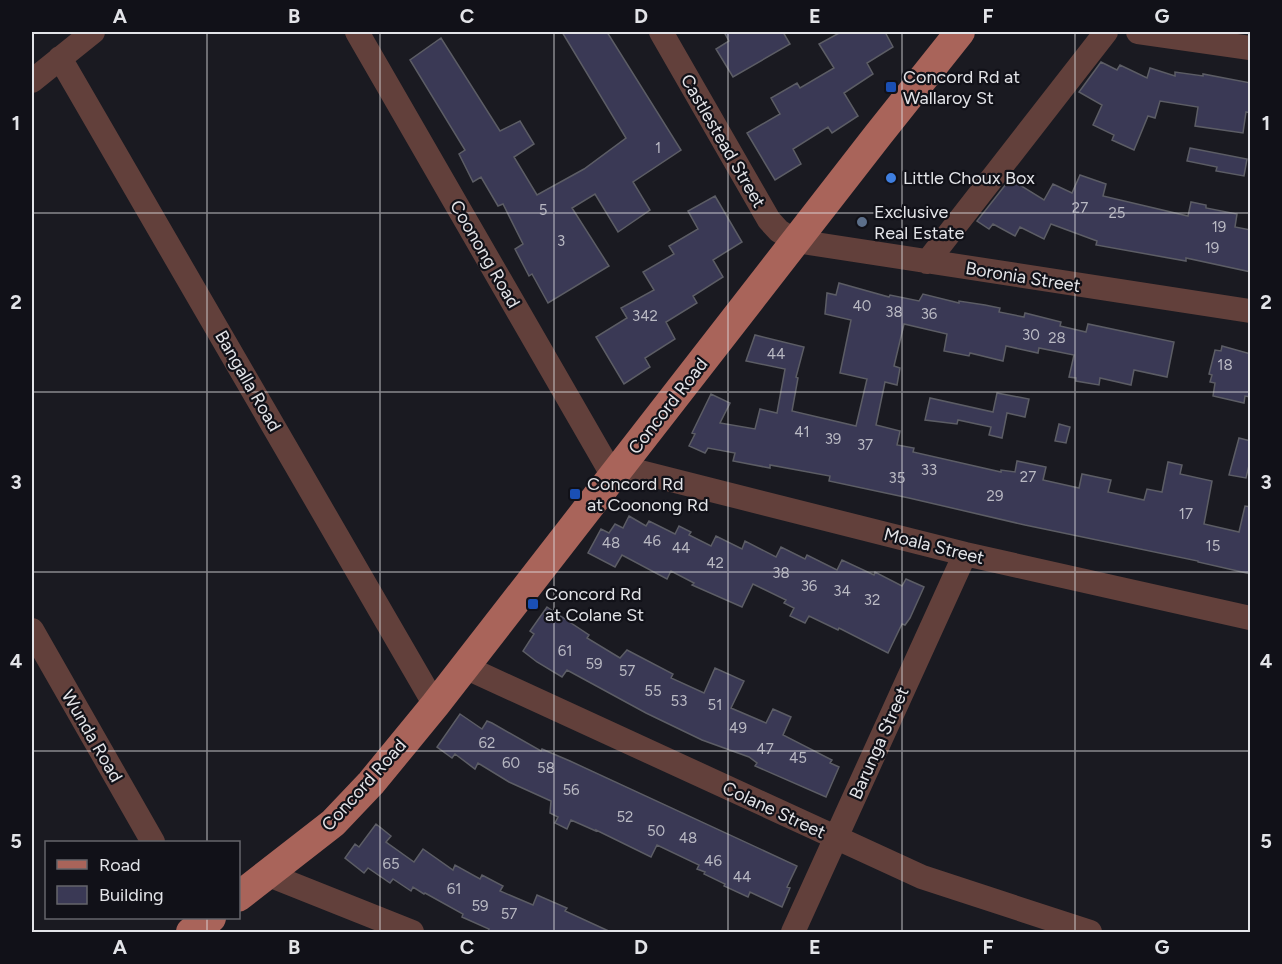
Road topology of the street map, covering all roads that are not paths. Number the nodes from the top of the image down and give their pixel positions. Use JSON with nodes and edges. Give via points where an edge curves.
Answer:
{"nodes":[{"id":1,"x":93,"y":32,"type":"edge"},
{"id":2,"x":357,"y":32,"type":"edge"},
{"id":3,"x":661,"y":32,"type":"edge"},
{"id":4,"x":960,"y":32,"type":"edge"},
{"id":5,"x":1106,"y":32,"type":"edge"},
{"id":6,"x":1138,"y":32,"type":"edge"},
{"id":7,"x":1251,"y":48,"type":"edge"},
{"id":8,"x":60,"y":58,"type":"junction"},
{"id":9,"x":32,"y":81,"type":"edge"},
{"id":10,"x":796,"y":241,"type":"junction"},
{"id":11,"x":927,"y":262,"type":"junction"},
{"id":12,"x":1251,"y":311,"type":"edge"},
{"id":13,"x":616,"y":472,"type":"junction"},
{"id":14,"x":965,"y":554,"type":"junction"},
{"id":15,"x":1251,"y":618,"type":"edge"},
{"id":16,"x":32,"y":630,"type":"edge"},
{"id":17,"x":465,"y":667,"type":"junction"},
{"id":18,"x":435,"y":705,"type":"junction"},
{"id":19,"x":836,"y":838,"type":"junction"},
{"id":20,"x":152,"y":841,"type":"edge"},
{"id":21,"x":268,"y":874,"type":"junction"},
{"id":22,"x":240,"y":895,"type":"edge"},
{"id":23,"x":412,"y":933,"type":"edge"},
{"id":24,"x":793,"y":933,"type":"edge"},
{"id":25,"x":1090,"y":933,"type":"edge"}],
"edges":[{"from":1,"to":8,"type":"street"},
{"from":2,"to":13,"type":"street","name":"Coonong Road"},
{"from":3,"to":10,"type":"street","name":"Castlestead Street","via":[[769,220]]},
{"from":4,"to":10,"type":"main road","name":"Concord Road"},
{"from":5,"to":11,"type":"street"},
{"from":6,"to":7,"type":"street"},
{"from":8,"to":9,"type":"street"},
{"from":8,"to":18,"type":"street","name":"Bangalla Road"},
{"from":10,"to":11,"type":"street","name":"Boronia Street"},
{"from":10,"to":13,"type":"main road","name":"Concord Road"},
{"from":11,"to":12,"type":"street","name":"Boronia Street"},
{"from":13,"to":14,"type":"street","name":"Moala Street"},
{"from":13,"to":17,"type":"main road","name":"Concord Road"},
{"from":14,"to":15,"type":"street","name":"Moala Street"},
{"from":14,"to":19,"type":"street","name":"Barunga Street"},
{"from":16,"to":20,"type":"street","name":"Wunda Road"},
{"from":17,"to":18,"type":"main road","name":"Concord Road"},
{"from":17,"to":19,"type":"street","name":"Colane Street"},
{"from":18,"to":21,"type":"main road","name":"Concord Road","via":[[352,804]]},
{"from":19,"to":24,"type":"street","name":"Barunga Street"},
{"from":19,"to":25,"type":"street","name":"Colane Street","via":[[922,877]]},
{"from":21,"to":22,"type":"main road","name":"Concord Road"},
{"from":21,"to":23,"type":"street"}]}
